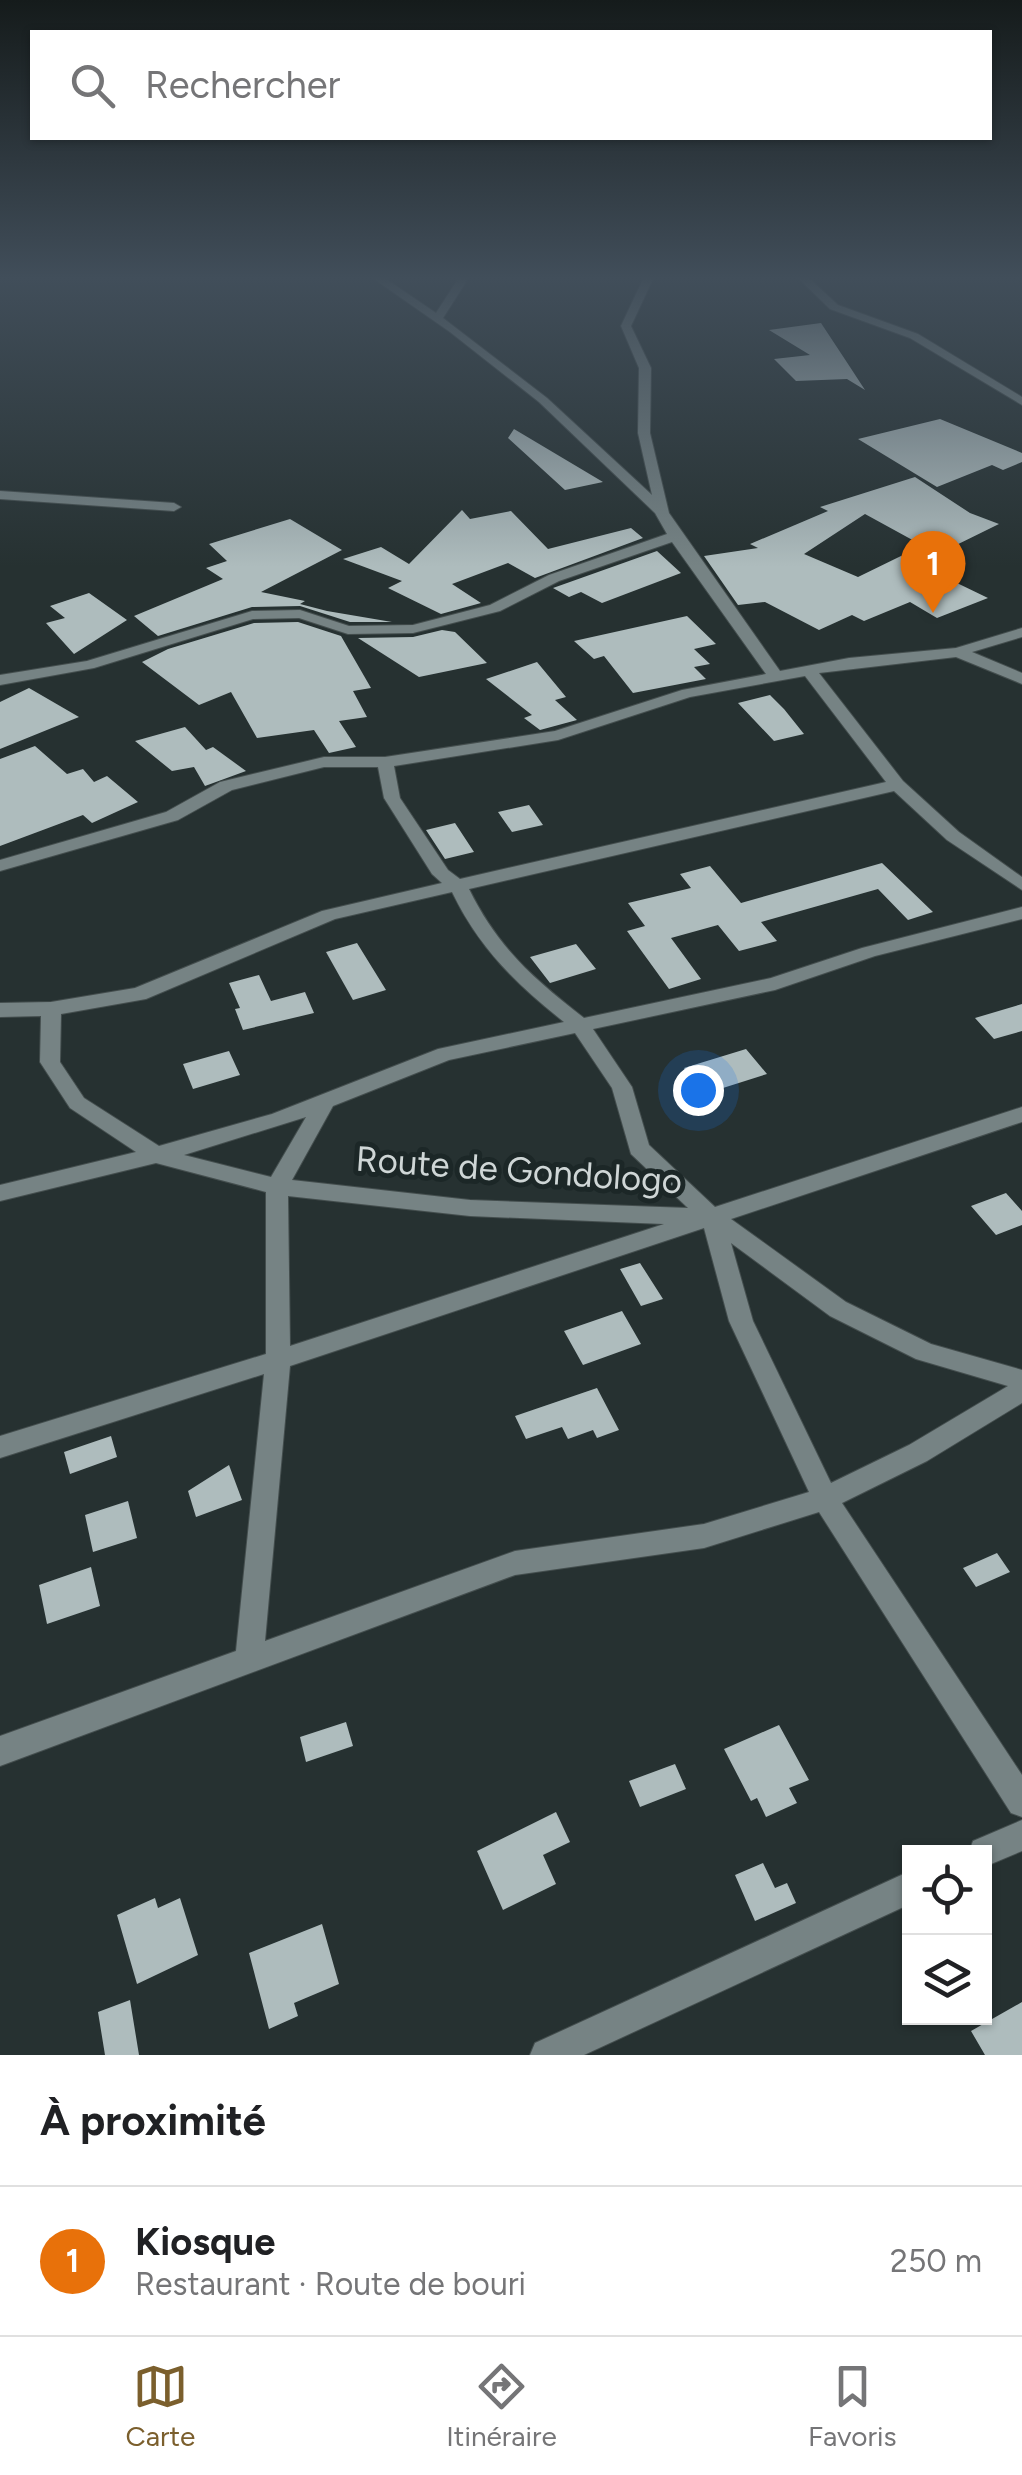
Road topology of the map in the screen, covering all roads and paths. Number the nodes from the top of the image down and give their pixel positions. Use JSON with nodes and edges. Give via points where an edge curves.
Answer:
{"nodes":[{"id":1,"x":510,"y":375,"type":"edge"},
{"id":2,"x":645,"y":375,"type":"edge"},
{"id":3,"x":978,"y":375,"type":"edge"},
{"id":4,"x":1022,"y":402,"type":"edge"},
{"id":5,"x":0,"y":496,"type":"edge"},
{"id":6,"x":174,"y":507,"type":"dead end"},
{"id":7,"x":662,"y":512,"type":"junction"},
{"id":8,"x":675,"y":536,"type":"junction"},
{"id":9,"x":1022,"y":632,"type":"edge"},
{"id":10,"x":958,"y":652,"type":"junction"},
{"id":11,"x":809,"y":670,"type":"junction"},
{"id":12,"x":775,"y":675,"type":"junction"},
{"id":13,"x":1022,"y":679,"type":"edge"},
{"id":14,"x":0,"y":680,"type":"edge"},
{"id":15,"x":386,"y":762,"type":"junction"},
{"id":16,"x":897,"y":784,"type":"junction"},
{"id":17,"x":0,"y":866,"type":"edge"},
{"id":18,"x":1022,"y":885,"type":"edge"},
{"id":19,"x":459,"y":887,"type":"junction"},
{"id":20,"x":1022,"y":913,"type":"edge"},
{"id":21,"x":0,"y":1010,"type":"edge"},
{"id":22,"x":51,"y":1010,"type":"junction"},
{"id":23,"x":578,"y":1023,"type":"junction"},
{"id":24,"x":326,"y":1100,"type":"junction"},
{"id":25,"x":1022,"y":1114,"type":"edge"},
{"id":26,"x":156,"y":1155,"type":"junction"},
{"id":27,"x":277,"y":1187,"type":"junction"},
{"id":28,"x":0,"y":1193,"type":"edge"},
{"id":29,"x":712,"y":1218,"type":"junction"},
{"id":30,"x":278,"y":1360,"type":"junction"},
{"id":31,"x":1022,"y":1380,"type":"edge"},
{"id":32,"x":1022,"y":1390,"type":"edge"},
{"id":33,"x":0,"y":1447,"type":"edge"},
{"id":34,"x":825,"y":1499,"type":"junction"},
{"id":35,"x":249,"y":1659,"type":"junction"},
{"id":36,"x":0,"y":1751,"type":"edge"},
{"id":37,"x":1022,"y":1802,"type":"edge"},
{"id":38,"x":1022,"y":1835,"type":"edge"},
{"id":39,"x":992,"y":1848,"type":"edge"},
{"id":40,"x":902,"y":1890,"type":"edge"},
{"id":41,"x":548,"y":2055,"type":"edge"}],
"edges":[{"from":1,"to":7,"type":"street"},
{"from":2,"to":7,"type":"street","via":[[644,434]]},
{"from":3,"to":4,"type":"street"},
{"from":5,"to":6,"type":"street"},
{"from":7,"to":8,"type":"street"},
{"from":8,"to":12,"type":"street"},
{"from":8,"to":14,"type":"street","via":[[554,578],[496,608],[413,629],[348,630],[300,614],[252,615],[90,665]]},
{"from":9,"to":10,"type":"street"},
{"from":10,"to":11,"type":"street"},
{"from":10,"to":13,"type":"street"},
{"from":11,"to":12,"type":"street"},
{"from":11,"to":16,"type":"street"},
{"from":12,"to":15,"type":"street","via":[[687,693],[558,735]]},
{"from":15,"to":17,"type":"street","via":[[324,762],[226,786],[172,816]]},
{"from":15,"to":19,"type":"street","via":[[392,798],[442,874]]},
{"from":16,"to":18,"type":"street","via":[[953,836]]},
{"from":16,"to":19,"type":"street"},
{"from":19,"to":22,"type":"street","via":[[329,915],[139,994]]},
{"from":19,"to":23,"type":"street","via":[[477,924],[525,982]]},
{"from":20,"to":23,"type":"street","via":[[774,984]]},
{"from":21,"to":22,"type":"street"},
{"from":22,"to":26,"type":"street","name":"Route de Gondologo","via":[[50,1062],[77,1103]]},
{"from":23,"to":24,"type":"street","via":[[445,1054]]},
{"from":23,"to":29,"type":"street","via":[[622,1087],[639,1148]]},
{"from":24,"to":26,"type":"street"},
{"from":24,"to":27,"type":"street"},
{"from":25,"to":29,"type":"street"},
{"from":26,"to":27,"type":"street","name":"Route de Gondologo"},
{"from":26,"to":28,"type":"street"},
{"from":27,"to":29,"type":"street","name":"Route de Gondologo","via":[[470,1208]]},
{"from":27,"to":30,"type":"street"},
{"from":29,"to":30,"type":"street"},
{"from":29,"to":31,"type":"street","via":[[838,1310],[924,1352]]},
{"from":29,"to":34,"type":"street","name":"Route de Gondologo","via":[[741,1321]]},
{"from":30,"to":33,"type":"street"},
{"from":30,"to":35,"type":"street"},
{"from":32,"to":34,"type":"street","via":[[918,1454]]},
{"from":34,"to":35,"type":"street","via":[[704,1536],[515,1563]]},
{"from":34,"to":37,"type":"street","name":"Route de Gondologo"},
{"from":35,"to":36,"type":"street"},
{"from":38,"to":39,"type":"street"},
{"from":40,"to":41,"type":"street"}]}
